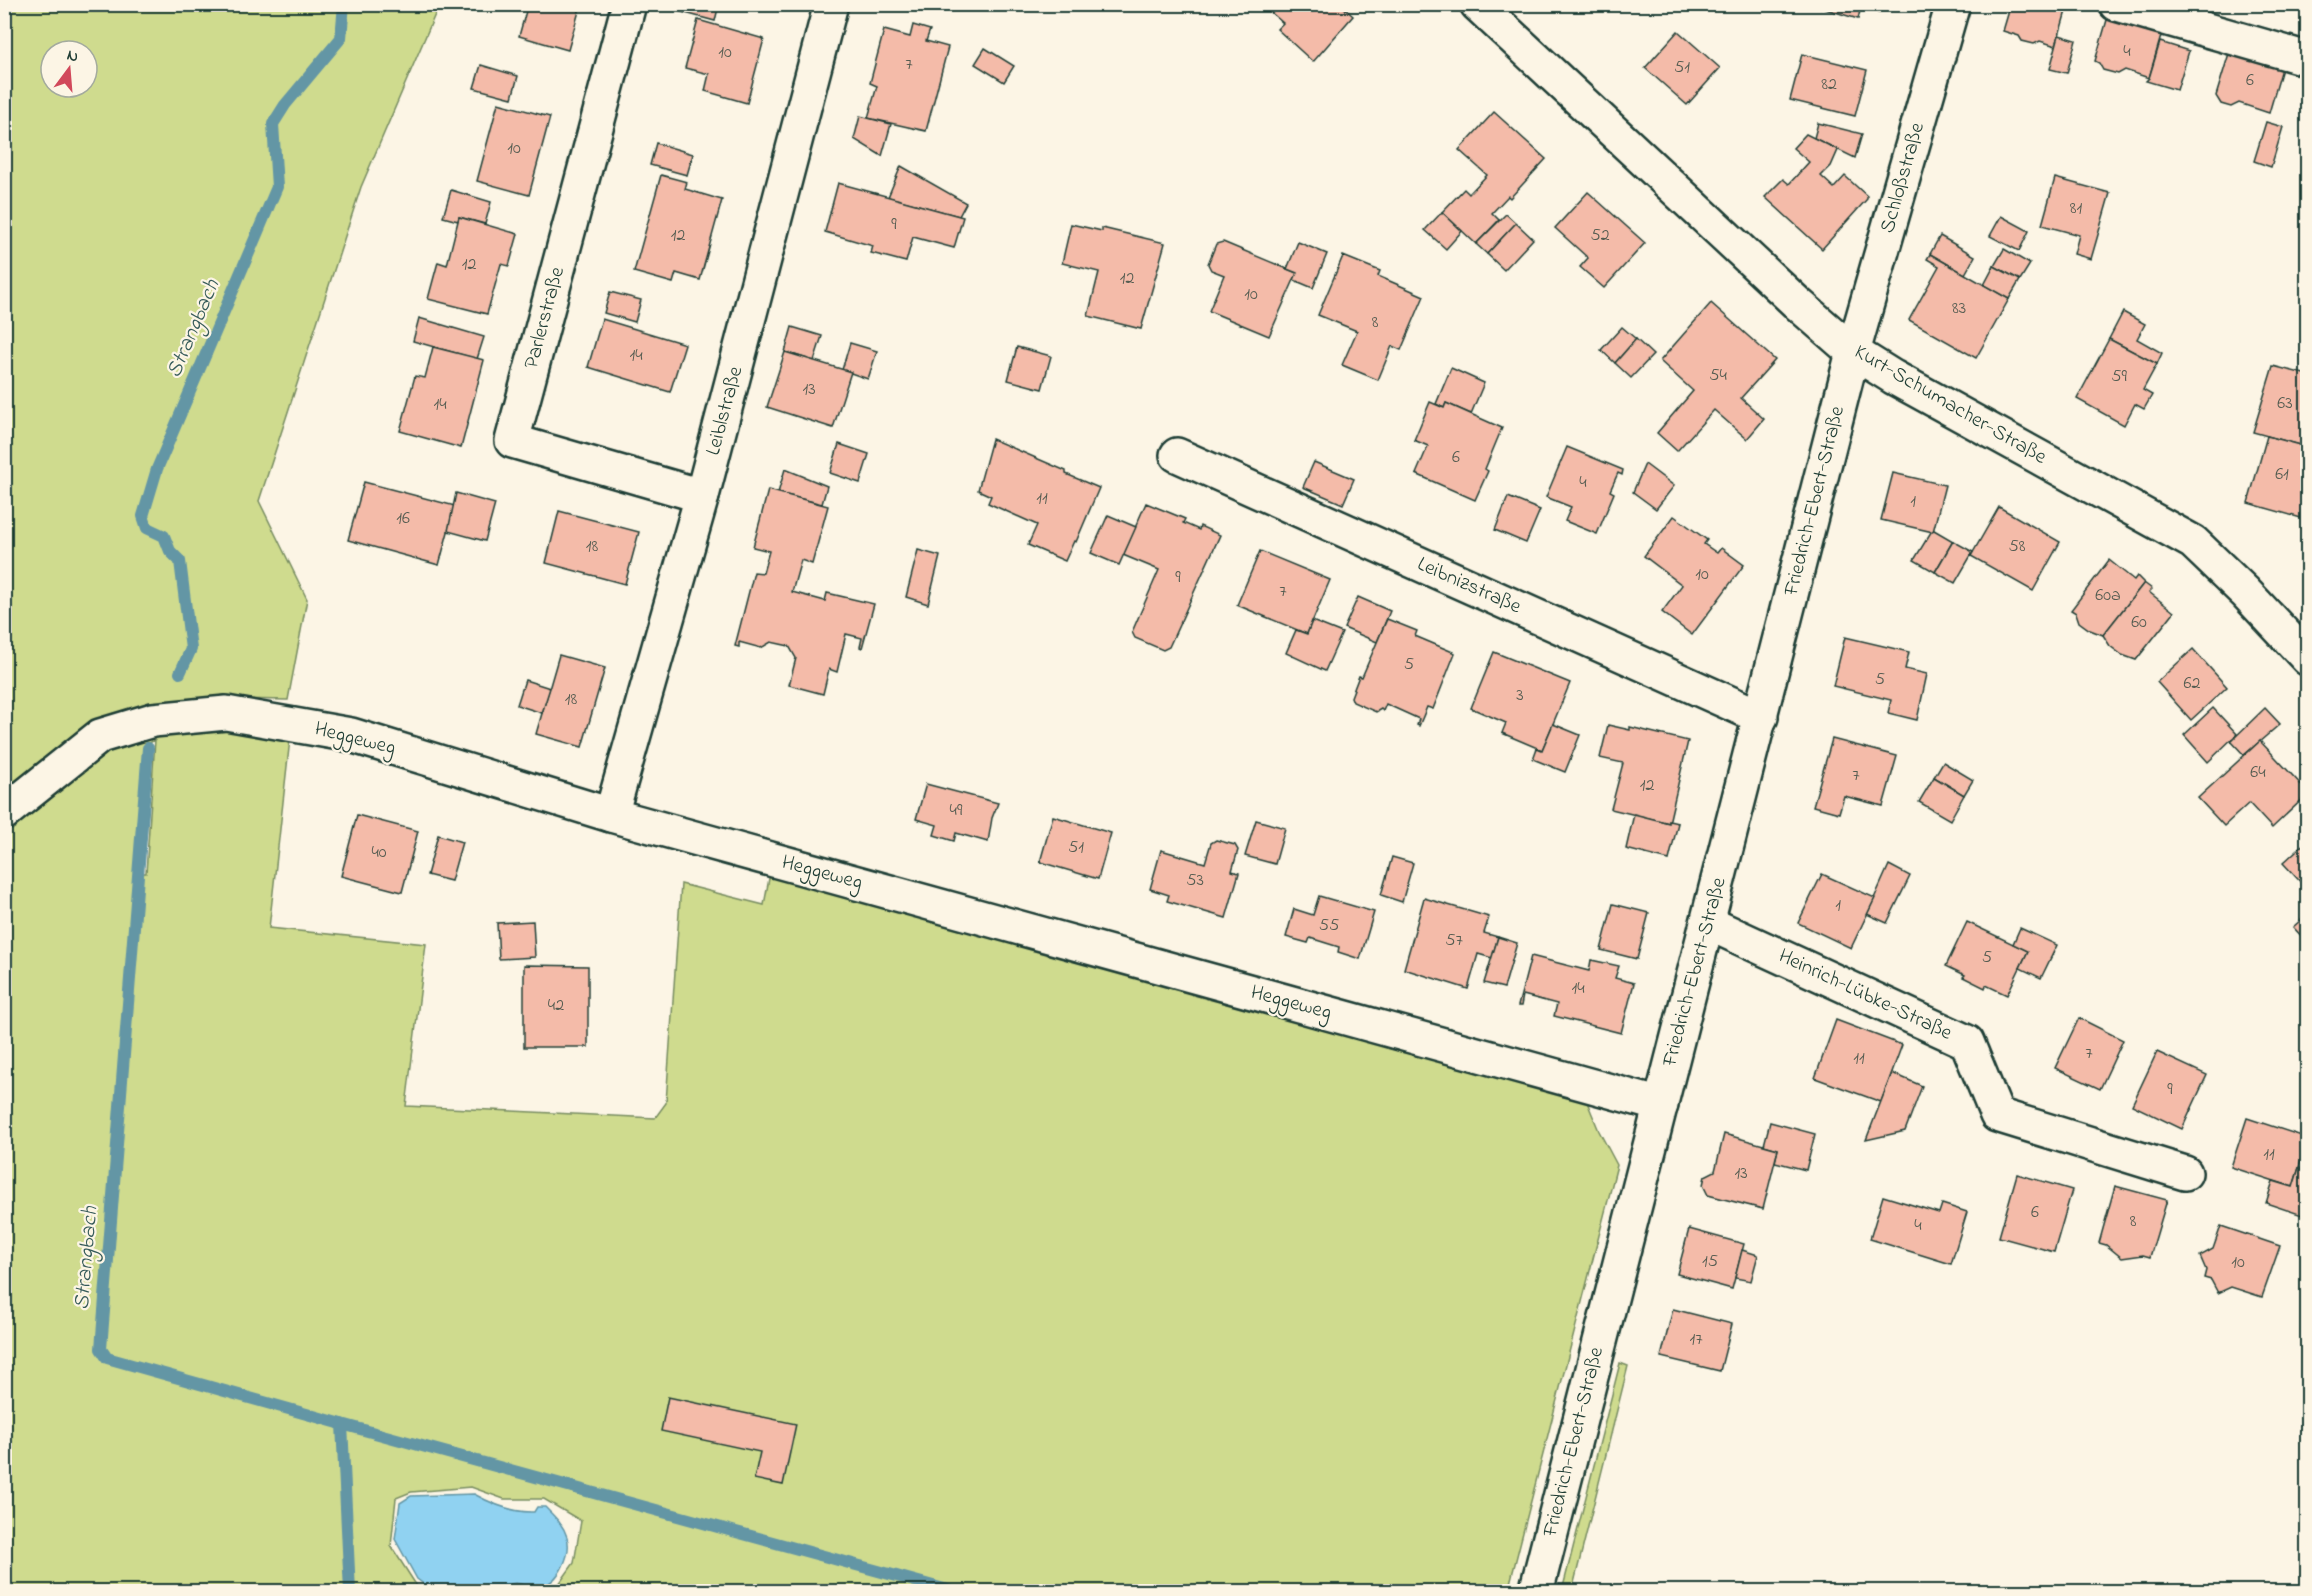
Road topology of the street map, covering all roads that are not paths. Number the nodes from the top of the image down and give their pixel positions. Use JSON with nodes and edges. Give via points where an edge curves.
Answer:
{"nodes":[{"id":1,"x":629,"y":4,"type":"edge"},
{"id":2,"x":831,"y":4,"type":"edge"},
{"id":3,"x":1476,"y":4,"type":"edge"},
{"id":4,"x":1953,"y":4,"type":"edge"},
{"id":5,"x":2116,"y":4,"type":"edge"},
{"id":6,"x":2307,"y":59,"type":"edge"},
{"id":7,"x":1853,"y":352,"type":"junction"},
{"id":8,"x":1177,"y":455,"type":"dead end"},
{"id":9,"x":702,"y":496,"type":"junction"},
{"id":10,"x":2307,"y":659,"type":"edge"},
{"id":11,"x":1761,"y":717,"type":"junction"},
{"id":12,"x":4,"y":813,"type":"edge"},
{"id":13,"x":612,"y":815,"type":"junction"},
{"id":14,"x":1708,"y":923,"type":"junction"},
{"id":15,"x":1661,"y":1105,"type":"junction"},
{"id":16,"x":2185,"y":1173,"type":"dead end"},
{"id":17,"x":1536,"y":1592,"type":"edge"}],
"edges":[{"from":1,"to":9,"type":"street","name":"Parlerstraße","via":[[512,441]]},
{"from":2,"to":9,"type":"street","name":"Leiblstraße"},
{"from":3,"to":7,"type":"street","name":"Kurt-Schumacher-Straße"},
{"from":4,"to":7,"type":"street","name":"Schloßstraße"},
{"from":5,"to":6,"type":"street"},
{"from":7,"to":10,"type":"street","name":"Kurt-Schumacher-Straße","via":[[2193,542],[2246,592]]},
{"from":7,"to":11,"type":"street","name":"Friedrich-Ebert-Straße"},
{"from":8,"to":11,"type":"street","name":"Leibnizstraße"},
{"from":9,"to":13,"type":"street","name":"Leiblstraße"},
{"from":11,"to":14,"type":"street","name":"Friedrich-Ebert-Straße"},
{"from":12,"to":13,"type":"street","name":"Heggeweg","via":[[100,736],[153,720],[226,712],[351,735]]},
{"from":13,"to":15,"type":"street","name":"Heggeweg"},
{"from":14,"to":15,"type":"street","name":"Friedrich-Ebert-Straße"},
{"from":14,"to":16,"type":"street","name":"Heinrich-Lübke-Straße","via":[[1967,1042],[1997,1115]]},
{"from":15,"to":17,"type":"street","name":"Friedrich-Ebert-Straße"}]}
